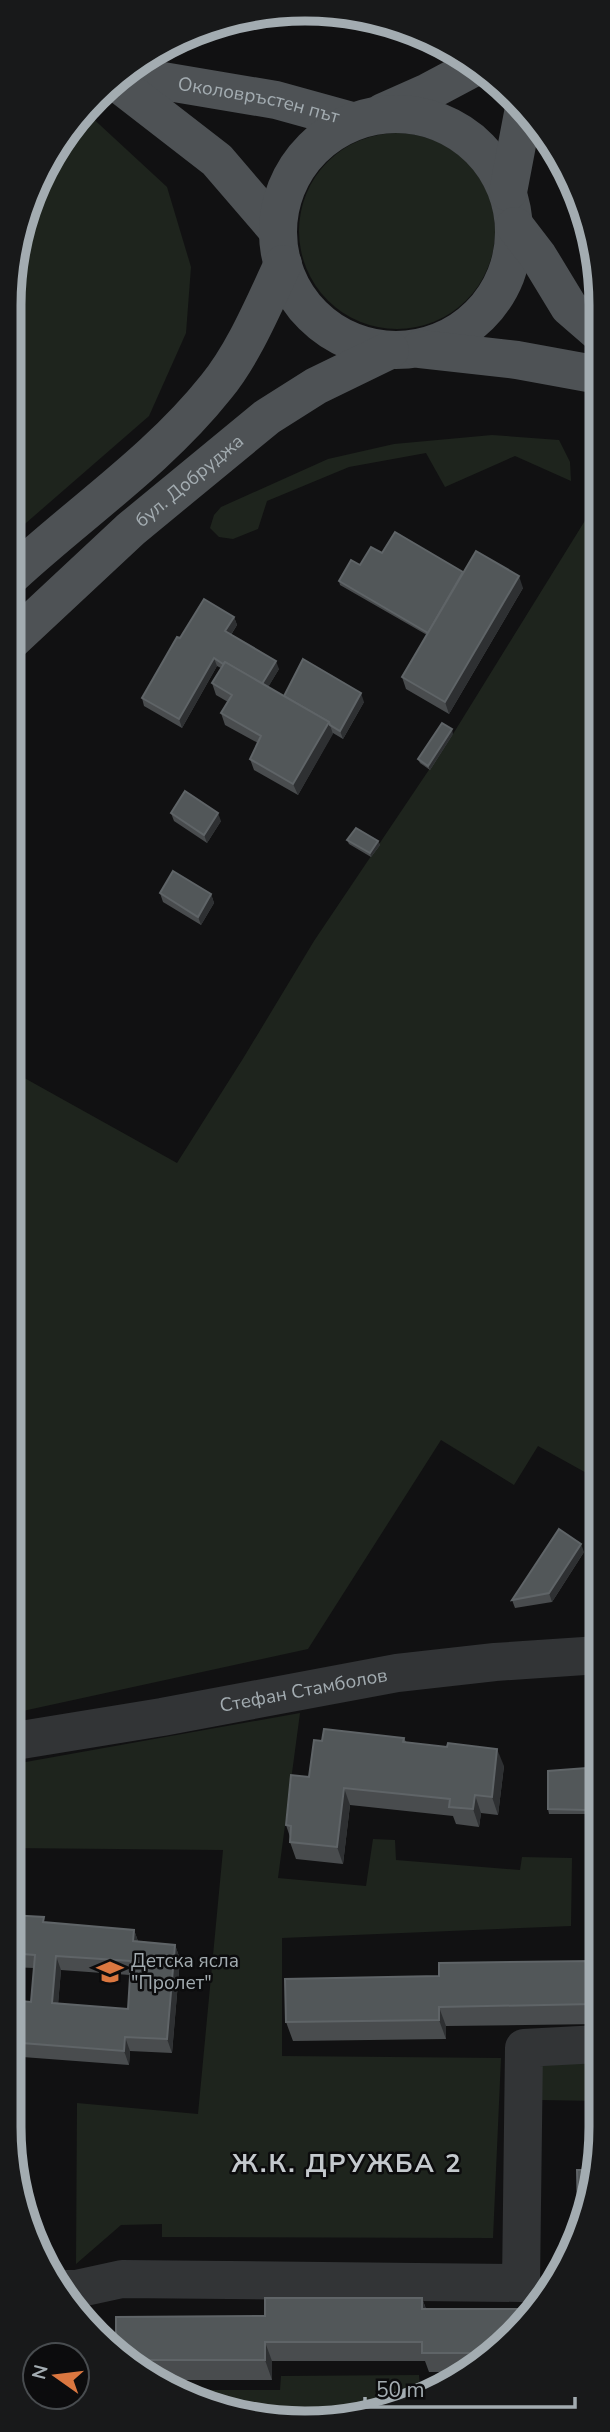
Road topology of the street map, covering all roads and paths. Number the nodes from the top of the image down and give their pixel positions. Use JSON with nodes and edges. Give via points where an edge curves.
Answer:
{"nodes":[{"id":1,"x":467,"y":72,"type":"edge"},
{"id":2,"x":138,"y":76,"type":"edge"},
{"id":3,"x":123,"y":87,"type":"edge"},
{"id":4,"x":365,"y":117,"type":"junction"},
{"id":5,"x":522,"y":122,"type":"edge"},
{"id":6,"x":511,"y":209,"type":"junction"},
{"id":7,"x":280,"y":248,"type":"junction"},
{"id":8,"x":589,"y":324,"type":"edge"},
{"id":9,"x":402,"y":349,"type":"junction"},
{"id":10,"x":589,"y":373,"type":"edge"},
{"id":11,"x":21,"y":567,"type":"edge"},
{"id":12,"x":21,"y":631,"type":"edge"},
{"id":13,"x":589,"y":1657,"type":"edge"},
{"id":14,"x":21,"y":1740,"type":"edge"},
{"id":15,"x":589,"y":2045,"type":"edge"},
{"id":16,"x":72,"y":2289,"type":"edge"}],
"edges":[{"from":1,"to":4,"type":"main road","via":[[429,93]]},
{"from":2,"to":4,"type":"main road","name":"Околовръстен път"},
{"from":3,"to":7,"type":"main road","name":"Околовръстен път","via":[[217,160]]},
{"from":4,"to":6,"type":"main road","via":[[406,113],[433,118],[458,130],[479,146],[496,168]]},
{"from":4,"to":7,"type":"main road","via":[[326,136],[296,168],[280,209]]},
{"from":5,"to":6,"type":"main road"},
{"from":6,"to":8,"type":"main road","via":[[569,307]]},
{"from":6,"to":9,"type":"main road","via":[[513,251],[495,297],[460,332],[438,343]]},
{"from":7,"to":9,"type":"main road","via":[[291,287],[323,325],[366,347]]},
{"from":7,"to":11,"type":"main road","via":[[252,328],[218,385],[171,438]]},
{"from":9,"to":10,"type":"main road","via":[[517,360]]},
{"from":9,"to":12,"type":"main road","name":"бул. Добруджа","via":[[316,386],[267,417],[131,529]]},
{"from":13,"to":14,"type":"street","name":"Стефан Стамболов","via":[[397,1673]]},
{"from":15,"to":16,"type":"street","via":[[524,2048],[521,2283],[122,2279]]}]}
